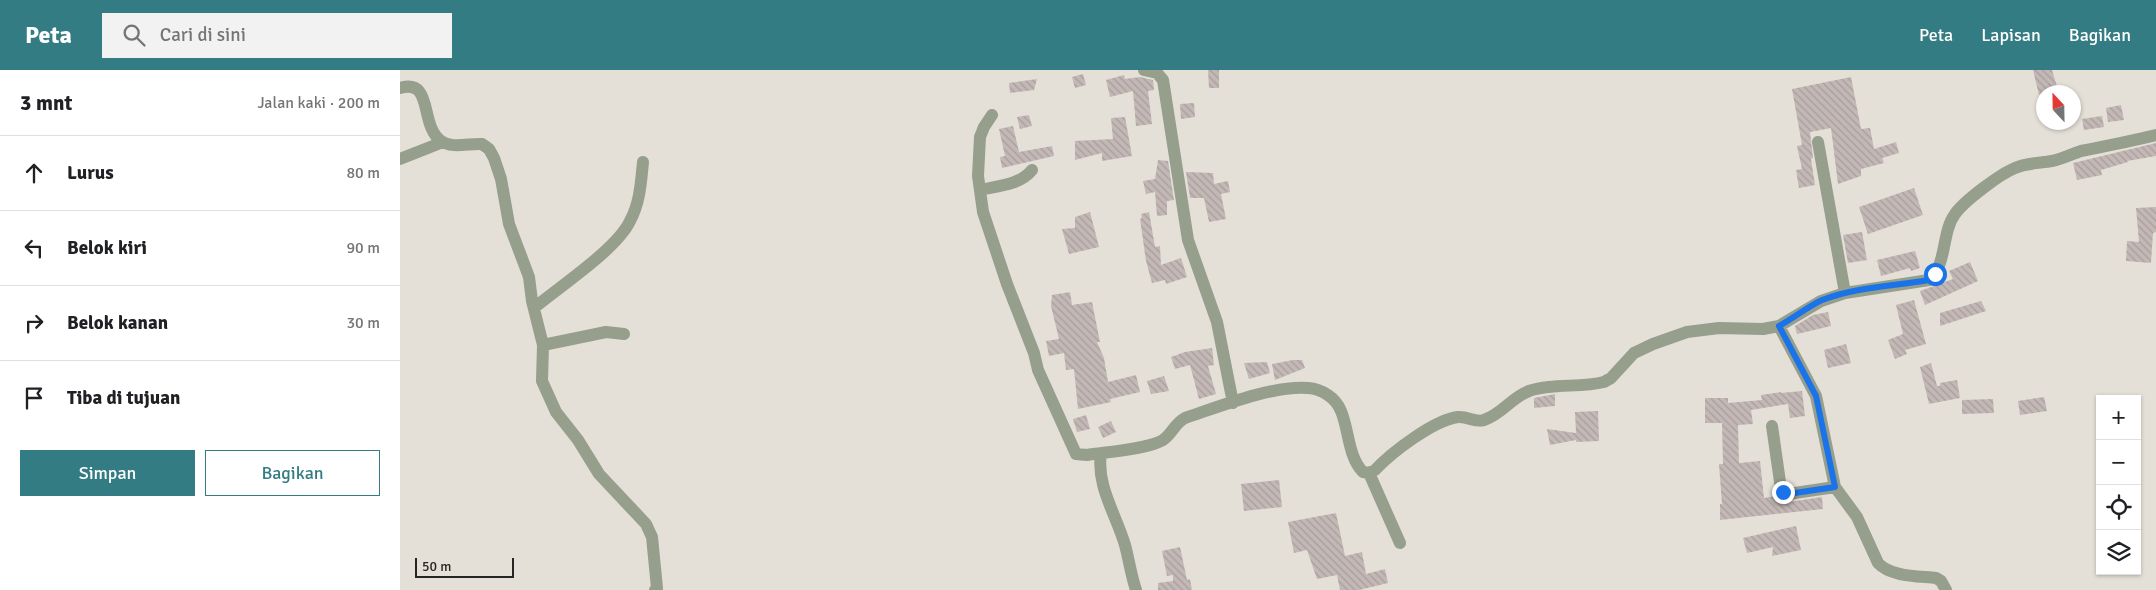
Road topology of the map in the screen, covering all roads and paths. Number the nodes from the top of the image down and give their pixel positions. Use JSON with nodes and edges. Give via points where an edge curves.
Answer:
{"nodes":[{"id":1,"x":1144,"y":70,"type":"edge"},
{"id":2,"x":400,"y":88,"type":"edge"},
{"id":3,"x":992,"y":115,"type":"dead end"},
{"id":4,"x":2156,"y":135,"type":"edge"},
{"id":5,"x":443,"y":142,"type":"junction"},
{"id":6,"x":1818,"y":142,"type":"dead end"},
{"id":7,"x":400,"y":159,"type":"edge"},
{"id":8,"x":643,"y":162,"type":"dead end"},
{"id":9,"x":1032,"y":170,"type":"dead end"},
{"id":10,"x":980,"y":190,"type":"junction"},
{"id":11,"x":1845,"y":293,"type":"junction"},
{"id":12,"x":534,"y":308,"type":"junction"},
{"id":13,"x":1779,"y":326,"type":"junction"},
{"id":14,"x":624,"y":334,"type":"dead end"},
{"id":15,"x":543,"y":345,"type":"junction"},
{"id":16,"x":1233,"y":403,"type":"junction"},
{"id":17,"x":1772,"y":426,"type":"dead end"},
{"id":18,"x":1101,"y":453,"type":"junction"},
{"id":19,"x":1370,"y":472,"type":"junction"},
{"id":20,"x":1835,"y":487,"type":"junction"},
{"id":21,"x":1400,"y":543,"type":"dead end"},
{"id":22,"x":657,"y":589,"type":"edge"},
{"id":23,"x":1136,"y":590,"type":"edge"},
{"id":24,"x":1946,"y":590,"type":"edge"}],
"edges":[{"from":1,"to":16,"type":"street","via":[[1157,74],[1163,80],[1188,240],[1217,322]]},
{"from":2,"to":5,"type":"street","via":[[411,86],[421,91],[429,124],[435,136]]},
{"from":3,"to":10,"type":"street","via":[[980,137]]},
{"from":4,"to":11,"type":"street","via":[[2054,161],[2015,167],[1955,213],[1950,220],[1935,274],[1929,280]]},
{"from":5,"to":7,"type":"street"},
{"from":5,"to":12,"type":"street","via":[[452,145],[482,144],[492,152],[501,179],[508,224],[529,277]]},
{"from":6,"to":11,"type":"street"},
{"from":8,"to":12,"type":"street","via":[[639,199],[630,222],[613,244]]},
{"from":9,"to":10,"type":"street","via":[[1023,178]]},
{"from":10,"to":18,"type":"street","via":[[983,212],[1038,370],[1075,452],[1079,456]]},
{"from":11,"to":13,"type":"street","via":[[1821,301]]},
{"from":12,"to":15,"type":"street"},
{"from":13,"to":19,"type":"street","via":[[1698,330],[1653,344],[1634,353],[1612,378],[1604,382],[1534,389],[1521,394],[1485,420],[1458,417],[1441,423],[1406,443]]},
{"from":13,"to":20,"type":"street","via":[[1816,396]]},
{"from":14,"to":15,"type":"street","via":[[606,332]]},
{"from":15,"to":22,"type":"street","via":[[542,381],[556,412],[599,474],[650,532]]},
{"from":16,"to":18,"type":"street","via":[[1181,420],[1171,434],[1158,443]]},
{"from":16,"to":19,"type":"street","via":[[1293,388],[1308,388],[1328,394],[1341,411],[1356,462],[1364,472]]},
{"from":17,"to":20,"type":"street","via":[[1783,492]]},
{"from":18,"to":23,"type":"street","via":[[1100,479],[1125,545]]},
{"from":19,"to":21,"type":"street"},
{"from":20,"to":24,"type":"street","via":[[1857,517],[1882,567],[1899,574],[1936,578]]}]}
